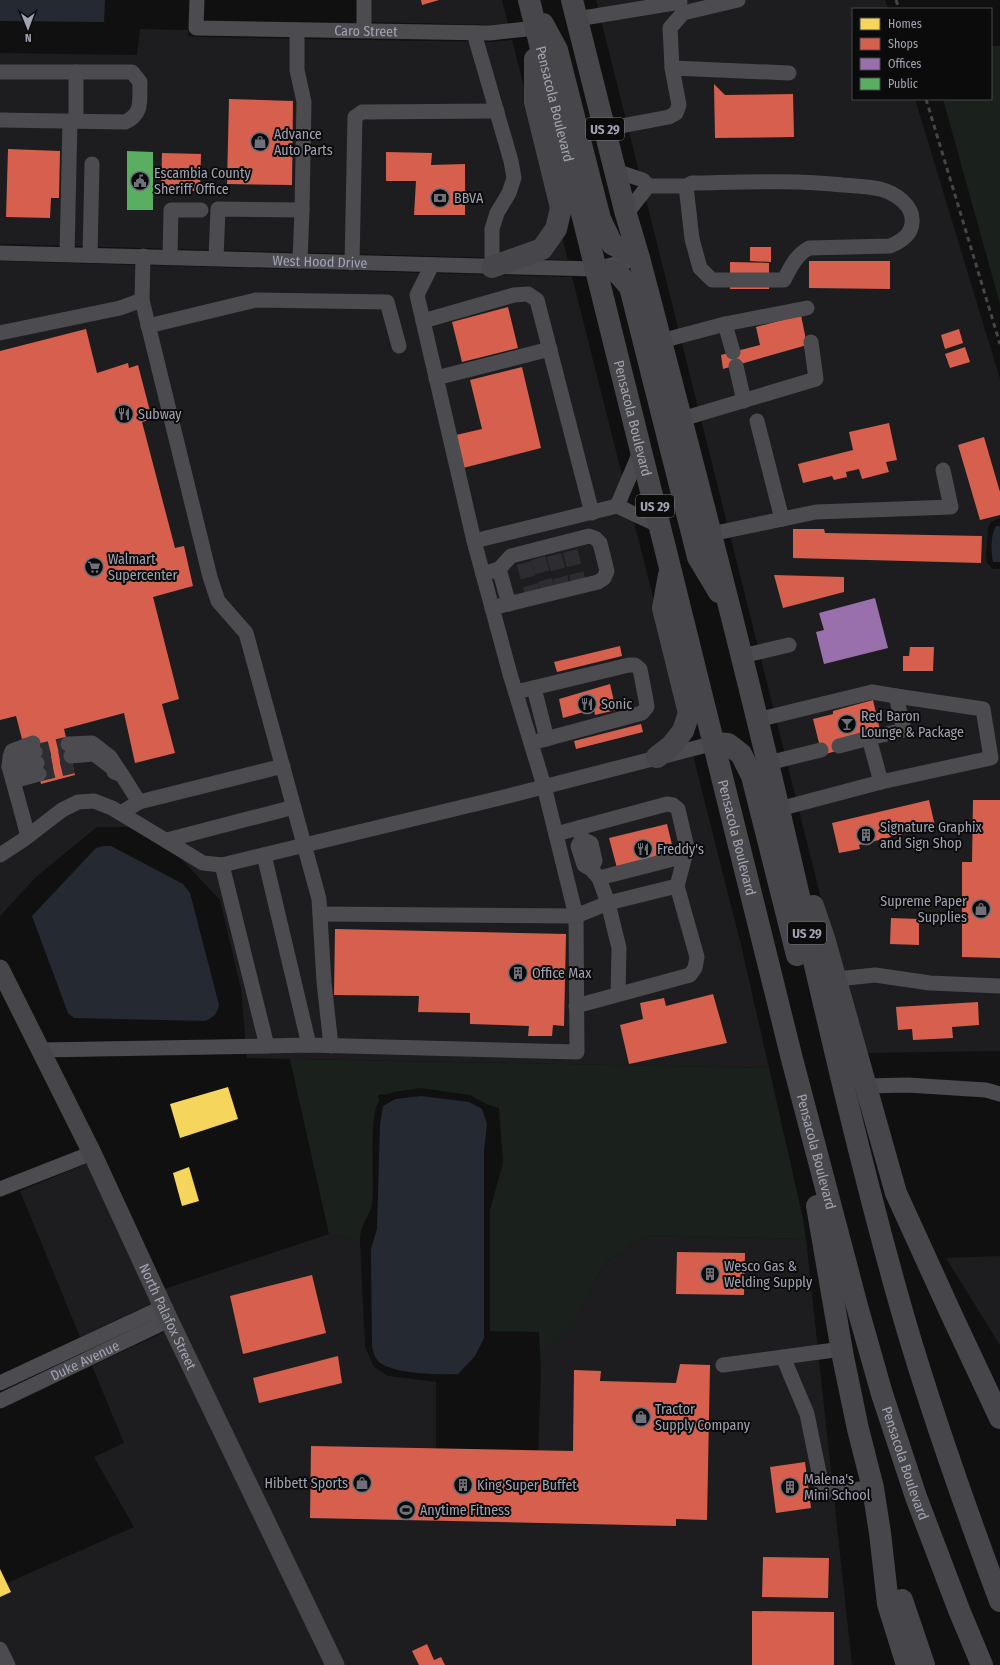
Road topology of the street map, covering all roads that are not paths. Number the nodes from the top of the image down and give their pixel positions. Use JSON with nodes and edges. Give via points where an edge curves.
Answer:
{"nodes":[{"id":1,"x":197,"y":0,"type":"edge"},
{"id":2,"x":364,"y":0,"type":"edge"},
{"id":3,"x":529,"y":0,"type":"edge"},
{"id":4,"x":738,"y":0,"type":"edge"},
{"id":5,"x":681,"y":5,"type":"edge"},
{"id":6,"x":574,"y":10,"type":"edge"},
{"id":7,"x":536,"y":28,"type":"junction"},
{"id":8,"x":297,"y":30,"type":"junction"},
{"id":9,"x":364,"y":30,"type":"junction"},
{"id":10,"x":474,"y":33,"type":"junction"},
{"id":11,"x":672,"y":68,"type":"junction"},
{"id":12,"x":0,"y":72,"type":"edge"},
{"id":13,"x":76,"y":72,"type":"junction"},
{"id":14,"x":789,"y":73,"type":"dead end"},
{"id":15,"x":497,"y":111,"type":"junction"},
{"id":16,"x":0,"y":120,"type":"edge"},
{"id":17,"x":73,"y":121,"type":"junction"},
{"id":18,"x":605,"y":129,"type":"junction"},
{"id":19,"x":92,"y":164,"type":"dead end"},
{"id":20,"x":616,"y":171,"type":"junction"},
{"id":21,"x":648,"y":186,"type":"junction"},
{"id":22,"x":686,"y":186,"type":"junction"},
{"id":23,"x":201,"y":210,"type":"dead end"},
{"id":24,"x":302,"y":210,"type":"junction"},
{"id":25,"x":626,"y":214,"type":"junction"},
{"id":26,"x":0,"y":253,"type":"edge"},
{"id":27,"x":67,"y":254,"type":"junction"},
{"id":28,"x":90,"y":255,"type":"junction"},
{"id":29,"x":143,"y":256,"type":"junction"},
{"id":30,"x":170,"y":257,"type":"junction"},
{"id":31,"x":216,"y":258,"type":"junction"},
{"id":32,"x":639,"y":258,"type":"junction"},
{"id":33,"x":300,"y":261,"type":"junction"},
{"id":34,"x":352,"y":263,"type":"junction"},
{"id":35,"x":432,"y":265,"type":"junction"},
{"id":36,"x":492,"y":267,"type":"junction"},
{"id":37,"x":596,"y":269,"type":"junction"},
{"id":38,"x":142,"y":300,"type":"junction"},
{"id":39,"x":807,"y":308,"type":"dead end"},
{"id":40,"x":423,"y":321,"type":"junction"},
{"id":41,"x":725,"y":324,"type":"junction"},
{"id":42,"x":148,"y":326,"type":"junction"},
{"id":43,"x":0,"y":333,"type":"edge"},
{"id":44,"x":661,"y":341,"type":"junction"},
{"id":45,"x":811,"y":342,"type":"dead end"},
{"id":46,"x":399,"y":346,"type":"dead end"},
{"id":47,"x":550,"y":349,"type":"junction"},
{"id":48,"x":436,"y":378,"type":"junction"},
{"id":49,"x":744,"y":401,"type":"junction"},
{"id":50,"x":682,"y":419,"type":"junction"},
{"id":51,"x":757,"y":421,"type":"dead end"},
{"id":52,"x":641,"y":450,"type":"junction"},
{"id":53,"x":943,"y":470,"type":"dead end"},
{"id":54,"x":617,"y":506,"type":"junction"},
{"id":55,"x":592,"y":513,"type":"junction"},
{"id":56,"x":782,"y":519,"type":"junction"},
{"id":57,"x":660,"y":526,"type":"junction"},
{"id":58,"x":518,"y":531,"type":"junction"},
{"id":59,"x":711,"y":534,"type":"junction"},
{"id":60,"x":474,"y":541,"type":"junction"},
{"id":61,"x":528,"y":555,"type":"junction"},
{"id":62,"x":671,"y":568,"type":"junction"},
{"id":63,"x":499,"y":569,"type":"junction"},
{"id":64,"x":483,"y":574,"type":"junction"},
{"id":65,"x":508,"y":604,"type":"junction"},
{"id":66,"x":492,"y":608,"type":"junction"},
{"id":67,"x":730,"y":610,"type":"junction"},
{"id":68,"x":790,"y":645,"type":"dead end"},
{"id":69,"x":742,"y":656,"type":"junction"},
{"id":70,"x":534,"y":688,"type":"junction"},
{"id":71,"x":516,"y":692,"type":"junction"},
{"id":72,"x":896,"y":696,"type":"junction"},
{"id":73,"x":757,"y":720,"type":"junction"},
{"id":74,"x":869,"y":738,"type":"junction"},
{"id":75,"x":547,"y":739,"type":"junction"},
{"id":76,"x":531,"y":743,"type":"junction"},
{"id":77,"x":715,"y":743,"type":"junction"},
{"id":78,"x":839,"y":746,"type":"dead end"},
{"id":79,"x":821,"y":750,"type":"dead end"},
{"id":80,"x":657,"y":757,"type":"junction"},
{"id":81,"x":768,"y":763,"type":"junction"},
{"id":82,"x":283,"y":766,"type":"junction"},
{"id":83,"x":11,"y":774,"type":"junction"},
{"id":84,"x":122,"y":774,"type":"junction"},
{"id":85,"x":881,"y":782,"type":"junction"},
{"id":86,"x":544,"y":786,"type":"junction"},
{"id":87,"x":139,"y":802,"type":"junction"},
{"id":88,"x":294,"y":807,"type":"junction"},
{"id":89,"x":779,"y":809,"type":"junction"},
{"id":90,"x":121,"y":813,"type":"junction"},
{"id":91,"x":581,"y":833,"type":"junction"},
{"id":92,"x":556,"y":834,"type":"junction"},
{"id":93,"x":28,"y":836,"type":"junction"},
{"id":94,"x":167,"y":840,"type":"junction"},
{"id":95,"x":304,"y":845,"type":"junction"},
{"id":96,"x":686,"y":852,"type":"junction"},
{"id":97,"x":0,"y":855,"type":"edge"},
{"id":98,"x":264,"y":855,"type":"junction"},
{"id":99,"x":222,"y":865,"type":"junction"},
{"id":100,"x":595,"y":873,"type":"junction"},
{"id":101,"x":677,"y":886,"type":"junction"},
{"id":102,"x":608,"y":903,"type":"junction"},
{"id":103,"x":320,"y":914,"type":"junction"},
{"id":104,"x":576,"y":916,"type":"junction"},
{"id":105,"x":2,"y":978,"type":"edge"},
{"id":106,"x":827,"y":980,"type":"junction"},
{"id":107,"x":1000,"y":986,"type":"edge"},
{"id":108,"x":618,"y":994,"type":"junction"},
{"id":109,"x":576,"y":1006,"type":"junction"},
{"id":110,"x":825,"y":1010,"type":"junction"},
{"id":111,"x":267,"y":1046,"type":"junction"},
{"id":112,"x":309,"y":1046,"type":"junction"},
{"id":113,"x":331,"y":1046,"type":"junction"},
{"id":114,"x":41,"y":1050,"type":"junction"},
{"id":115,"x":792,"y":1058,"type":"junction"},
{"id":116,"x":866,"y":1086,"type":"junction"},
{"id":117,"x":1000,"y":1094,"type":"edge"},
{"id":118,"x":92,"y":1153,"type":"junction"},
{"id":119,"x":0,"y":1189,"type":"edge"},
{"id":120,"x":166,"y":1314,"type":"junction"},
{"id":121,"x":842,"y":1349,"type":"junction"},
{"id":122,"x":784,"y":1357,"type":"junction"},
{"id":123,"x":723,"y":1365,"type":"dead end"},
{"id":124,"x":0,"y":1383,"type":"edge"},
{"id":125,"x":0,"y":1401,"type":"edge"},
{"id":126,"x":1000,"y":1418,"type":"edge"},
{"id":127,"x":873,"y":1488,"type":"junction"},
{"id":128,"x":880,"y":1533,"type":"junction"},
{"id":129,"x":1000,"y":1601,"type":"edge"},
{"id":130,"x":0,"y":1649,"type":"edge"},
{"id":131,"x":8,"y":1665,"type":"edge"},
{"id":132,"x":335,"y":1665,"type":"edge"},
{"id":133,"x":907,"y":1665,"type":"edge"},
{"id":134,"x":924,"y":1665,"type":"edge"},
{"id":135,"x":982,"y":1665,"type":"edge"}],
"edges":[{"from":1,"to":8,"type":"street","name":"Caro Street","via":[[196,28]]},
{"from":2,"to":9,"type":"street"},
{"from":3,"to":7,"type":"highway","name":"Pensacola Boulevard","number":"US 29"},
{"from":3,"to":32,"type":"highway","via":[[557,50],[600,219],[612,244]]},
{"from":4,"to":5,"type":"street"},
{"from":5,"to":6,"type":"street"},
{"from":5,"to":11,"type":"street","via":[[670,28]]},
{"from":6,"to":18,"type":"highway","number":"US 29"},
{"from":7,"to":10,"type":"street","name":"Caro Street"},
{"from":7,"to":36,"type":"highway","via":[[535,102],[561,208],[556,228],[542,249]]},
{"from":7,"to":37,"type":"highway","name":"Pensacola Boulevard","number":"US 29"},
{"from":8,"to":9,"type":"street","name":"Caro Street"},
{"from":8,"to":24,"type":"street","via":[[297,70],[304,102]]},
{"from":9,"to":10,"type":"street","name":"Caro Street"},
{"from":10,"to":15,"type":"street"},
{"from":11,"to":14,"type":"street"},
{"from":11,"to":18,"type":"street","via":[[679,106],[676,113],[669,117]]},
{"from":12,"to":13,"type":"street"},
{"from":13,"to":17,"type":"street"},
{"from":13,"to":17,"type":"street","via":[[132,72],[140,82],[138,113],[133,119],[125,122]]},
{"from":15,"to":34,"type":"street","via":[[362,112],[355,117]]},
{"from":15,"to":36,"type":"street","via":[[514,178],[492,229]]},
{"from":16,"to":17,"type":"street"},
{"from":17,"to":27,"type":"street"},
{"from":18,"to":20,"type":"highway","number":"US 29"},
{"from":19,"to":28,"type":"street"},
{"from":20,"to":21,"type":"street","via":[[643,180]]},
{"from":20,"to":25,"type":"highway","number":"US 29"},
{"from":21,"to":22,"type":"street"},
{"from":21,"to":25,"type":"street"},
{"from":22,"to":22,"type":"street","via":[[692,239],[700,268],[712,280],[784,280],[797,257],[809,248],[890,246],[901,241],[908,234],[912,224],[906,204],[900,198],[879,189],[807,181],[701,182]]},
{"from":23,"to":30,"type":"street","via":[[171,210]]},
{"from":24,"to":31,"type":"street","via":[[218,209]]},
{"from":24,"to":33,"type":"street"},
{"from":25,"to":32,"type":"highway","number":"US 29"},
{"from":26,"to":27,"type":"street","name":"West Hood Drive"},
{"from":27,"to":28,"type":"street","name":"West Hood Drive"},
{"from":28,"to":29,"type":"street","name":"West Hood Drive"},
{"from":29,"to":30,"type":"street","name":"West Hood Drive"},
{"from":29,"to":38,"type":"street"},
{"from":30,"to":31,"type":"street","name":"West Hood Drive"},
{"from":31,"to":33,"type":"street","name":"West Hood Drive"},
{"from":32,"to":37,"type":"street","name":"West Hood Drive"},
{"from":32,"to":44,"type":"highway","number":"US 29"},
{"from":33,"to":34,"type":"street","name":"West Hood Drive"},
{"from":34,"to":35,"type":"street","name":"West Hood Drive"},
{"from":35,"to":36,"type":"street","name":"West Hood Drive"},
{"from":35,"to":40,"type":"street","via":[[417,295]]},
{"from":36,"to":37,"type":"street","name":"West Hood Drive"},
{"from":37,"to":52,"type":"highway","name":"Pensacola Boulevard","number":"US 29"},
{"from":37,"to":67,"type":"highway","via":[[617,272],[630,287],[698,557]]},
{"from":38,"to":42,"type":"street"},
{"from":38,"to":43,"type":"street","via":[[120,308]]},
{"from":39,"to":41,"type":"street"},
{"from":40,"to":47,"type":"street","via":[[514,295],[528,294],[537,300]]},
{"from":40,"to":48,"type":"street"},
{"from":41,"to":44,"type":"street"},
{"from":41,"to":49,"type":"street"},
{"from":42,"to":46,"type":"street","via":[[256,300],[387,302]]},
{"from":42,"to":82,"type":"street","via":[[218,601],[246,633]]},
{"from":44,"to":50,"type":"highway","number":"US 29"},
{"from":45,"to":49,"type":"street","via":[[816,380]]},
{"from":47,"to":48,"type":"street"},
{"from":47,"to":55,"type":"street"},
{"from":48,"to":60,"type":"street"},
{"from":49,"to":50,"type":"street"},
{"from":50,"to":59,"type":"highway","number":"US 29"},
{"from":51,"to":56,"type":"street"},
{"from":52,"to":54,"type":"street"},
{"from":52,"to":57,"type":"highway","name":"Pensacola Boulevard","number":"US 29"},
{"from":53,"to":56,"type":"street","via":[[951,507],[816,512]]},
{"from":54,"to":55,"type":"street"},
{"from":54,"to":57,"type":"street"},
{"from":55,"to":58,"type":"street"},
{"from":56,"to":59,"type":"street"},
{"from":57,"to":62,"type":"highway","name":"Pensacola Boulevard","number":"US 29"},
{"from":58,"to":60,"type":"street"},
{"from":58,"to":61,"type":"street"},
{"from":59,"to":67,"type":"highway","number":"US 29"},
{"from":60,"to":64,"type":"street"},
{"from":61,"to":63,"type":"street","via":[[511,556]]},
{"from":61,"to":65,"type":"street","via":[[569,546],[589,536],[600,543],[607,571],[604,578],[598,582],[578,583]]},
{"from":62,"to":77,"type":"highway","name":"Pensacola Boulevard","number":"US 29"},
{"from":62,"to":80,"type":"highway","via":[[663,608],[689,713],[683,731],[671,746]]},
{"from":63,"to":64,"type":"street"},
{"from":63,"to":65,"type":"street"},
{"from":64,"to":66,"type":"street"},
{"from":65,"to":66,"type":"street"},
{"from":66,"to":71,"type":"street"},
{"from":67,"to":69,"type":"highway","number":"US 29"},
{"from":68,"to":69,"type":"street"},
{"from":69,"to":73,"type":"highway","number":"US 29"},
{"from":70,"to":71,"type":"street"},
{"from":70,"to":75,"type":"street"},
{"from":70,"to":75,"type":"street","via":[[629,665],[635,665],[640,669],[647,707],[642,713]]},
{"from":71,"to":76,"type":"street"},
{"from":72,"to":73,"type":"street","via":[[872,692]]},
{"from":72,"to":74,"type":"street","via":[[904,730]]},
{"from":72,"to":85,"type":"street","via":[[983,709],[991,758]]},
{"from":73,"to":81,"type":"highway","number":"US 29"},
{"from":74,"to":78,"type":"street"},
{"from":74,"to":85,"type":"street"},
{"from":75,"to":76,"type":"street"},
{"from":76,"to":86,"type":"street"},
{"from":77,"to":80,"type":"street"},
{"from":77,"to":110,"type":"highway","via":[[728,744],[741,754],[752,776],[800,968]]},
{"from":77,"to":115,"type":"highway","name":"Pensacola Boulevard","number":"US 29"},
{"from":79,"to":81,"type":"street"},
{"from":80,"to":86,"type":"street"},
{"from":81,"to":89,"type":"highway","number":"US 29"},
{"from":82,"to":87,"type":"street"},
{"from":82,"to":88,"type":"street"},
{"from":83,"to":83,"type":"street","via":[[36,758],[18,758]]},
{"from":83,"to":93,"type":"street"},
{"from":84,"to":84,"type":"street","via":[[91,764],[69,750],[92,744],[110,757]]},
{"from":84,"to":87,"type":"street"},
{"from":85,"to":89,"type":"street"},
{"from":86,"to":92,"type":"street"},
{"from":86,"to":95,"type":"street"},
{"from":87,"to":90,"type":"street"},
{"from":88,"to":94,"type":"street"},
{"from":88,"to":95,"type":"street"},
{"from":89,"to":106,"type":"highway","number":"US 29"},
{"from":90,"to":93,"type":"street","via":[[94,800],[78,802],[62,810]]},
{"from":90,"to":94,"type":"street"},
{"from":91,"to":92,"type":"street"},
{"from":91,"to":96,"type":"street","via":[[673,804],[678,809]]},
{"from":91,"to":100,"type":"street","via":[[578,846],[584,865]]},
{"from":92,"to":104,"type":"street"},
{"from":93,"to":97,"type":"street"},
{"from":94,"to":99,"type":"street","via":[[203,863]]},
{"from":95,"to":98,"type":"street"},
{"from":95,"to":103,"type":"street","via":[[319,899]]},
{"from":96,"to":100,"type":"street"},
{"from":96,"to":101,"type":"street"},
{"from":98,"to":99,"type":"street"},
{"from":98,"to":112,"type":"street"},
{"from":99,"to":111,"type":"street"},
{"from":100,"to":102,"type":"street"},
{"from":101,"to":102,"type":"street"},
{"from":101,"to":108,"type":"street","via":[[697,957],[695,968],[690,975]]},
{"from":102,"to":104,"type":"street"},
{"from":102,"to":108,"type":"street","via":[[619,948]]},
{"from":103,"to":104,"type":"street"},
{"from":103,"to":113,"type":"street"},
{"from":104,"to":109,"type":"street"},
{"from":105,"to":114,"type":"main road","name":"North Palafox Street"},
{"from":106,"to":107,"type":"street","via":[[875,975],[930,983]]},
{"from":106,"to":110,"type":"highway","number":"US 29"},
{"from":106,"to":116,"type":"highway"},
{"from":108,"to":109,"type":"street"},
{"from":109,"to":113,"type":"street","via":[[576,1052]]},
{"from":110,"to":129,"type":"highway","number":"US 29","via":[[896,1290],[964,1506]]},
{"from":111,"to":112,"type":"street"},
{"from":111,"to":114,"type":"street"},
{"from":112,"to":113,"type":"street"},
{"from":114,"to":118,"type":"main road","name":"North Palafox Street"},
{"from":115,"to":121,"type":"highway"},
{"from":115,"to":135,"type":"highway","name":"Pensacola Boulevard","number":"US 29","via":[[882,1394],[916,1497]]},
{"from":116,"to":117,"type":"street","via":[[901,1085],[986,1090]]},
{"from":116,"to":126,"type":"highway","via":[[896,1193]]},
{"from":118,"to":119,"type":"street"},
{"from":118,"to":120,"type":"main road","name":"North Palafox Street"},
{"from":120,"to":124,"type":"street","name":"Duke Avenue"},
{"from":120,"to":125,"type":"street","name":"Duke Avenue"},
{"from":120,"to":132,"type":"main road","name":"North Palafox Street"},
{"from":121,"to":122,"type":"street"},
{"from":121,"to":127,"type":"highway"},
{"from":122,"to":123,"type":"street"},
{"from":122,"to":127,"type":"street","via":[[807,1414],[824,1492]]},
{"from":127,"to":128,"type":"highway"},
{"from":128,"to":133,"type":"highway","via":[[888,1604]]},
{"from":128,"to":134,"type":"highway"},
{"from":130,"to":131,"type":"street"}]}
